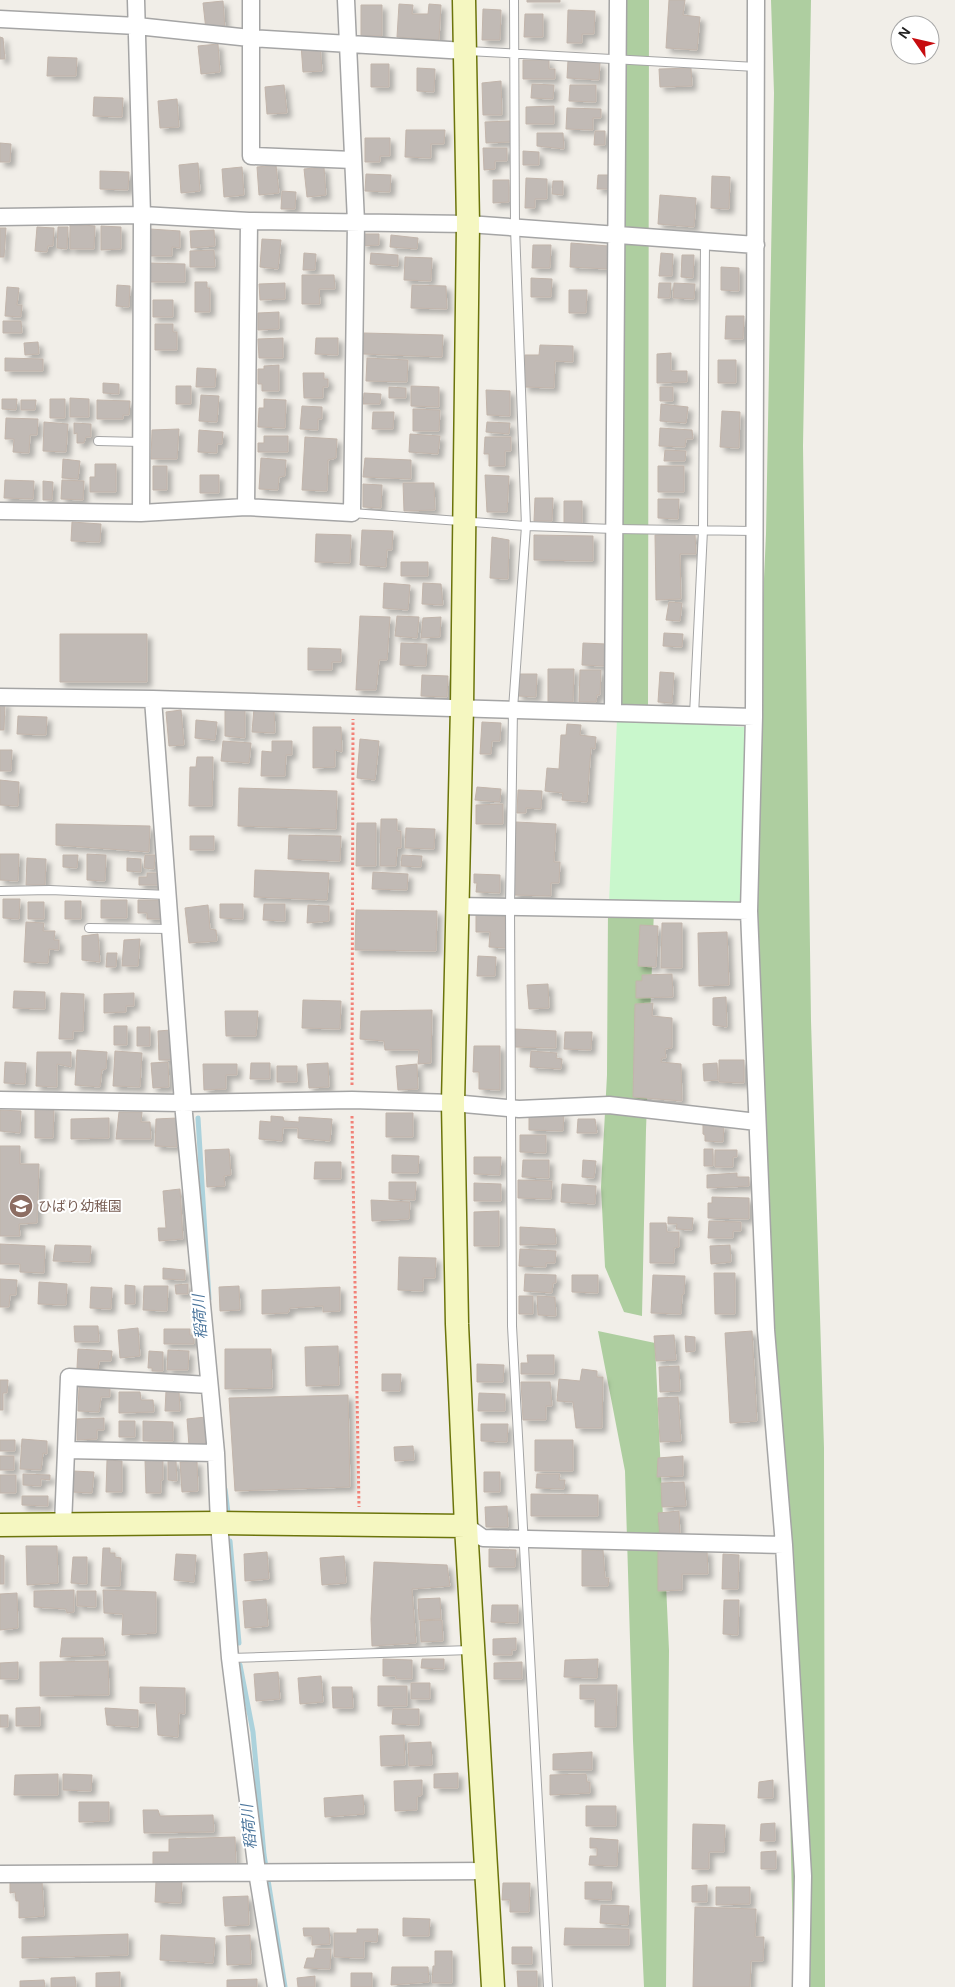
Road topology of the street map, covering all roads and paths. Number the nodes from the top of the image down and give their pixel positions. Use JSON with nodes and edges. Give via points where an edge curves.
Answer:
{"nodes":[{"id":1,"x":136,"y":0,"type":"edge"},
{"id":2,"x":251,"y":0,"type":"edge"},
{"id":3,"x":346,"y":0,"type":"edge"},
{"id":4,"x":464,"y":0,"type":"edge"},
{"id":5,"x":514,"y":0,"type":"edge"},
{"id":6,"x":618,"y":0,"type":"edge"},
{"id":7,"x":756,"y":0,"type":"edge"},
{"id":8,"x":0,"y":19,"type":"edge"},
{"id":9,"x":137,"y":26,"type":"junction"},
{"id":10,"x":250,"y":38,"type":"junction"},
{"id":11,"x":348,"y":43,"type":"junction"},
{"id":12,"x":466,"y":51,"type":"junction"},
{"id":13,"x":514,"y":55,"type":"junction"},
{"id":14,"x":617,"y":59,"type":"junction"},
{"id":15,"x":756,"y":67,"type":"junction"},
{"id":16,"x":353,"y":160,"type":"junction"},
{"id":17,"x":142,"y":215,"type":"junction"},
{"id":18,"x":0,"y":217,"type":"edge"},
{"id":19,"x":248,"y":221,"type":"junction"},
{"id":20,"x":356,"y":222,"type":"junction"},
{"id":21,"x":468,"y":224,"type":"junction"},
{"id":22,"x":515,"y":228,"type":"junction"},
{"id":23,"x":615,"y":235,"type":"junction"},
{"id":24,"x":705,"y":241,"type":"junction"},
{"id":25,"x":756,"y":245,"type":"junction"},
{"id":26,"x":98,"y":441,"type":"dead end"},
{"id":27,"x":141,"y":442,"type":"junction"},
{"id":28,"x":246,"y":507,"type":"junction"},
{"id":29,"x":0,"y":511,"type":"edge"},
{"id":30,"x":141,"y":513,"type":"junction"},
{"id":31,"x":352,"y":513,"type":"junction"},
{"id":32,"x":464,"y":522,"type":"junction"},
{"id":33,"x":526,"y":526,"type":"junction"},
{"id":34,"x":615,"y":529,"type":"junction"},
{"id":35,"x":703,"y":530,"type":"junction"},
{"id":36,"x":754,"y":531,"type":"junction"},
{"id":37,"x":0,"y":697,"type":"edge"},
{"id":38,"x":153,"y":698,"type":"junction"},
{"id":39,"x":353,"y":704,"type":"junction"},
{"id":40,"x":462,"y":707,"type":"junction"},
{"id":41,"x":513,"y":709,"type":"junction"},
{"id":42,"x":613,"y":712,"type":"junction"},
{"id":43,"x":694,"y":715,"type":"junction"},
{"id":44,"x":754,"y":717,"type":"junction"},
{"id":45,"x":0,"y":891,"type":"edge"},
{"id":46,"x":168,"y":895,"type":"junction"},
{"id":47,"x":457,"y":906,"type":"junction"},
{"id":48,"x":510,"y":907,"type":"junction"},
{"id":49,"x":748,"y":911,"type":"junction"},
{"id":50,"x":89,"y":928,"type":"dead end"},
{"id":51,"x":170,"y":929,"type":"junction"},
{"id":52,"x":0,"y":1100,"type":"edge"},
{"id":53,"x":352,"y":1100,"type":"junction"},
{"id":54,"x":183,"y":1103,"type":"junction"},
{"id":55,"x":453,"y":1103,"type":"junction"},
{"id":56,"x":511,"y":1107,"type":"junction"},
{"id":57,"x":757,"y":1122,"type":"junction"},
{"id":58,"x":209,"y":1385,"type":"junction"},
{"id":59,"x":66,"y":1450,"type":"junction"},
{"id":60,"x":216,"y":1453,"type":"junction"},
{"id":61,"x":219,"y":1523,"type":"junction"},
{"id":62,"x":0,"y":1525,"type":"edge"},
{"id":63,"x":63,"y":1525,"type":"junction"},
{"id":64,"x":359,"y":1526,"type":"junction"},
{"id":65,"x":466,"y":1526,"type":"junction"},
{"id":66,"x":524,"y":1539,"type":"junction"},
{"id":67,"x":784,"y":1545,"type":"junction"},
{"id":68,"x":472,"y":1650,"type":"junction"},
{"id":69,"x":230,"y":1658,"type":"junction"},
{"id":70,"x":488,"y":1871,"type":"junction"},
{"id":71,"x":258,"y":1872,"type":"junction"},
{"id":72,"x":0,"y":1874,"type":"edge"},
{"id":73,"x":276,"y":1987,"type":"edge"},
{"id":74,"x":493,"y":1987,"type":"edge"},
{"id":75,"x":548,"y":1987,"type":"edge"},
{"id":76,"x":802,"y":1987,"type":"edge"}],
"edges":[{"from":1,"to":9,"type":"street"},
{"from":2,"to":10,"type":"street"},
{"from":3,"to":11,"type":"street"},
{"from":4,"to":12,"type":"street"},
{"from":5,"to":13,"type":"lane"},
{"from":6,"to":14,"type":"street"},
{"from":7,"to":15,"type":"street"},
{"from":8,"to":9,"type":"street"},
{"from":9,"to":10,"type":"street"},
{"from":9,"to":17,"type":"street"},
{"from":10,"to":11,"type":"street"},
{"from":10,"to":16,"type":"street","via":[[251,156]]},
{"from":11,"to":12,"type":"street"},
{"from":11,"to":16,"type":"street"},
{"from":12,"to":13,"type":"lane"},
{"from":12,"to":21,"type":"street"},
{"from":13,"to":14,"type":"lane"},
{"from":13,"to":22,"type":"lane"},
{"from":14,"to":15,"type":"lane"},
{"from":14,"to":23,"type":"street"},
{"from":15,"to":25,"type":"street"},
{"from":16,"to":20,"type":"street"},
{"from":17,"to":18,"type":"street"},
{"from":17,"to":19,"type":"street"},
{"from":17,"to":27,"type":"street"},
{"from":19,"to":20,"type":"street"},
{"from":19,"to":28,"type":"street"},
{"from":20,"to":21,"type":"street"},
{"from":20,"to":31,"type":"street"},
{"from":21,"to":22,"type":"street"},
{"from":21,"to":32,"type":"street"},
{"from":22,"to":23,"type":"street"},
{"from":22,"to":33,"type":"lane"},
{"from":23,"to":24,"type":"street"},
{"from":23,"to":34,"type":"street"},
{"from":24,"to":25,"type":"street"},
{"from":24,"to":35,"type":"lane"},
{"from":25,"to":36,"type":"street"},
{"from":26,"to":27,"type":"lane"},
{"from":27,"to":30,"type":"street"},
{"from":28,"to":30,"type":"street"},
{"from":28,"to":31,"type":"street"},
{"from":29,"to":30,"type":"street"},
{"from":31,"to":32,"type":"lane"},
{"from":32,"to":33,"type":"lane"},
{"from":32,"to":40,"type":"street"},
{"from":33,"to":34,"type":"lane"},
{"from":33,"to":41,"type":"lane"},
{"from":34,"to":35,"type":"lane"},
{"from":34,"to":42,"type":"street"},
{"from":35,"to":36,"type":"lane"},
{"from":35,"to":43,"type":"lane"},
{"from":36,"to":44,"type":"street"},
{"from":37,"to":38,"type":"street"},
{"from":38,"to":39,"type":"street"},
{"from":38,"to":46,"type":"street"},
{"from":39,"to":40,"type":"street"},
{"from":39,"to":53,"type":"path"},
{"from":40,"to":41,"type":"street"},
{"from":40,"to":47,"type":"street"},
{"from":41,"to":42,"type":"street"},
{"from":41,"to":48,"type":"lane"},
{"from":42,"to":43,"type":"street"},
{"from":43,"to":44,"type":"street"},
{"from":44,"to":49,"type":"street"},
{"from":45,"to":46,"type":"lane"},
{"from":46,"to":51,"type":"street"},
{"from":47,"to":48,"type":"street"},
{"from":47,"to":55,"type":"street"},
{"from":48,"to":49,"type":"street"},
{"from":48,"to":56,"type":"lane"},
{"from":49,"to":57,"type":"street"},
{"from":50,"to":51,"type":"lane"},
{"from":51,"to":54,"type":"street"},
{"from":52,"to":54,"type":"street"},
{"from":53,"to":54,"type":"street"},
{"from":53,"to":55,"type":"street"},
{"from":53,"to":64,"type":"path"},
{"from":54,"to":58,"type":"street"},
{"from":55,"to":56,"type":"street"},
{"from":55,"to":65,"type":"street","via":[[457,1324]]},
{"from":56,"to":57,"type":"street","via":[[608,1105]]},
{"from":56,"to":66,"type":"lane","via":[[512,1326]]},
{"from":57,"to":67,"type":"street","via":[[766,1330]]},
{"from":58,"to":59,"type":"street","via":[[69,1377]]},
{"from":58,"to":60,"type":"street"},
{"from":59,"to":60,"type":"street"},
{"from":59,"to":63,"type":"street"},
{"from":60,"to":61,"type":"street"},
{"from":61,"to":63,"type":"street"},
{"from":61,"to":64,"type":"street"},
{"from":61,"to":69,"type":"street"},
{"from":62,"to":63,"type":"street"},
{"from":64,"to":65,"type":"street"},
{"from":65,"to":66,"type":"street","via":[[483,1538]]},
{"from":65,"to":68,"type":"street"},
{"from":66,"to":67,"type":"street"},
{"from":66,"to":75,"type":"lane"},
{"from":67,"to":76,"type":"street","via":[[803,1876]]},
{"from":68,"to":69,"type":"lane"},
{"from":68,"to":70,"type":"street"},
{"from":69,"to":71,"type":"street"},
{"from":70,"to":71,"type":"street"},
{"from":70,"to":74,"type":"street"},
{"from":71,"to":72,"type":"street"},
{"from":71,"to":73,"type":"street"}]}
